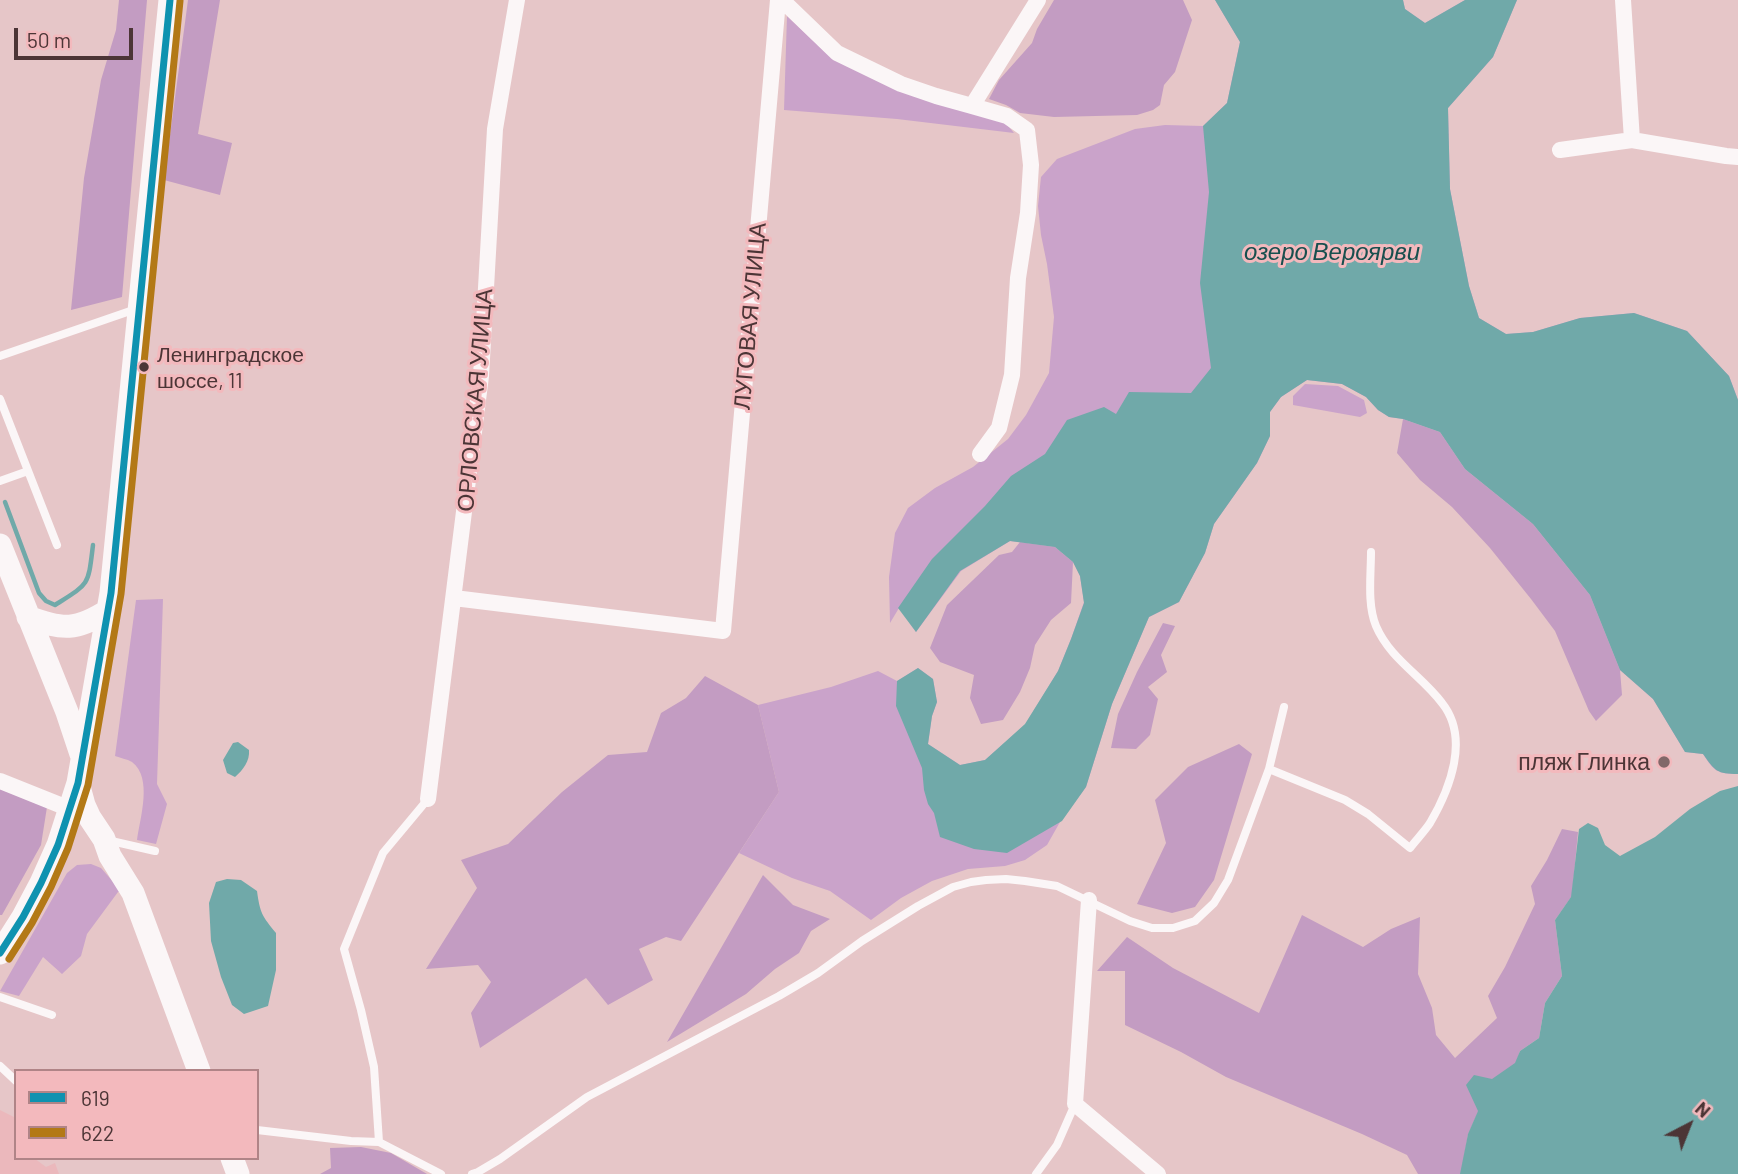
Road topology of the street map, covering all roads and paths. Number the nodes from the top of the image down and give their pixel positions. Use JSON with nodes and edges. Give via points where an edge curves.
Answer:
{"nodes":[{"id":1,"x":170,"y":0,"type":"edge"},
{"id":2,"x":517,"y":0,"type":"edge"},
{"id":3,"x":780,"y":0,"type":"edge"},
{"id":4,"x":1038,"y":0,"type":"edge"},
{"id":5,"x":1623,"y":0,"type":"edge"},
{"id":6,"x":972,"y":106,"type":"junction"},
{"id":7,"x":1632,"y":140,"type":"junction"},
{"id":8,"x":1560,"y":150,"type":"dead end"},
{"id":9,"x":1738,"y":157,"type":"edge"},
{"id":10,"x":139,"y":308,"type":"junction"},
{"id":11,"x":0,"y":356,"type":"edge"},
{"id":12,"x":0,"y":399,"type":"edge"},
{"id":13,"x":980,"y":454,"type":"dead end"},
{"id":14,"x":28,"y":471,"type":"junction"},
{"id":15,"x":0,"y":481,"type":"edge"},
{"id":16,"x":0,"y":545,"type":"edge"},
{"id":17,"x":57,"y":545,"type":"dead end"},
{"id":18,"x":1371,"y":552,"type":"dead end"},
{"id":19,"x":454,"y":598,"type":"junction"},
{"id":20,"x":108,"y":610,"type":"junction"},
{"id":21,"x":28,"y":617,"type":"junction"},
{"id":22,"x":1283,"y":706,"type":"dead end"},
{"id":23,"x":82,"y":757,"type":"junction"},
{"id":24,"x":1269,"y":769,"type":"junction"},
{"id":25,"x":0,"y":781,"type":"edge"},
{"id":26,"x":78,"y":783,"type":"junction"},
{"id":27,"x":428,"y":799,"type":"joint"},
{"id":28,"x":70,"y":809,"type":"junction"},
{"id":29,"x":58,"y":845,"type":"junction"},
{"id":30,"x":107,"y":848,"type":"junction"},
{"id":31,"x":155,"y":851,"type":"dead end"},
{"id":32,"x":1088,"y":900,"type":"junction"},
{"id":33,"x":0,"y":953,"type":"edge"},
{"id":34,"x":0,"y":997,"type":"edge"},
{"id":35,"x":52,"y":1015,"type":"dead end"},
{"id":36,"x":0,"y":1066,"type":"edge"},
{"id":37,"x":198,"y":1069,"type":"edge"},
{"id":38,"x":14,"y":1079,"type":"edge"},
{"id":39,"x":1075,"y":1104,"type":"junction"},
{"id":40,"x":259,"y":1130,"type":"edge"},
{"id":41,"x":379,"y":1142,"type":"junction"},
{"id":42,"x":441,"y":1174,"type":"edge"},
{"id":43,"x":472,"y":1174,"type":"edge"},
{"id":44,"x":1036,"y":1174,"type":"edge"},
{"id":45,"x":1158,"y":1174,"type":"edge"}],
"edges":[{"from":1,"to":10,"type":"main road"},
{"from":2,"to":19,"type":"street","name":"ОРЛОВСКАЯ УЛИЦА","via":[[495,129],[481,376]]},
{"from":3,"to":6,"type":"street","via":[[837,53],[901,84]]},
{"from":3,"to":19,"type":"street","name":"ЛУГОВАЯ УЛИЦА","via":[[723,631]]},
{"from":4,"to":6,"type":"street"},
{"from":5,"to":7,"type":"street"},
{"from":6,"to":13,"type":"street","via":[[1007,116],[1027,130],[1031,165],[1012,375],[999,428]]},
{"from":7,"to":8,"type":"street"},
{"from":7,"to":9,"type":"street"},
{"from":10,"to":11,"type":"lane"},
{"from":10,"to":20,"type":"main road"},
{"from":12,"to":14,"type":"lane"},
{"from":14,"to":15,"type":"lane"},
{"from":14,"to":17,"type":"lane"},
{"from":16,"to":21,"type":"main road"},
{"from":18,"to":24,"type":"lane","via":[[1376,625],[1399,660],[1443,704],[1453,723],[1454,768],[1446,791],[1410,848],[1345,800]]},
{"from":19,"to":27,"type":"street","name":"ОРЛОВСКАЯ УЛИЦА"},
{"from":20,"to":21,"type":"main road","via":[[90,622],[71,626]]},
{"from":20,"to":23,"type":"main road"},
{"from":21,"to":23,"type":"main road"},
{"from":22,"to":24,"type":"lane"},
{"from":23,"to":26,"type":"main road"},
{"from":24,"to":32,"type":"lane","via":[[1228,880],[1214,903],[1195,920],[1173,928],[1152,928]]},
{"from":25,"to":28,"type":"street"},
{"from":26,"to":28,"type":"main road"},
{"from":26,"to":30,"type":"main road"},
{"from":27,"to":41,"type":"lane","via":[[383,853],[344,950],[373,1067]]},
{"from":28,"to":29,"type":"main road"},
{"from":29,"to":30,"type":"main road","via":[[80,836]]},
{"from":29,"to":33,"type":"main road"},
{"from":30,"to":31,"type":"lane"},
{"from":30,"to":37,"type":"main road","via":[[133,893]]},
{"from":32,"to":39,"type":"street"},
{"from":32,"to":43,"type":"lane","via":[[1057,886],[1006,879],[953,887],[779,996],[587,1097]]},
{"from":34,"to":35,"type":"lane"},
{"from":36,"to":38,"type":"lane"},
{"from":39,"to":44,"type":"lane","via":[[1057,1145]]},
{"from":39,"to":45,"type":"street"},
{"from":40,"to":41,"type":"lane"},
{"from":41,"to":42,"type":"lane"}]}
